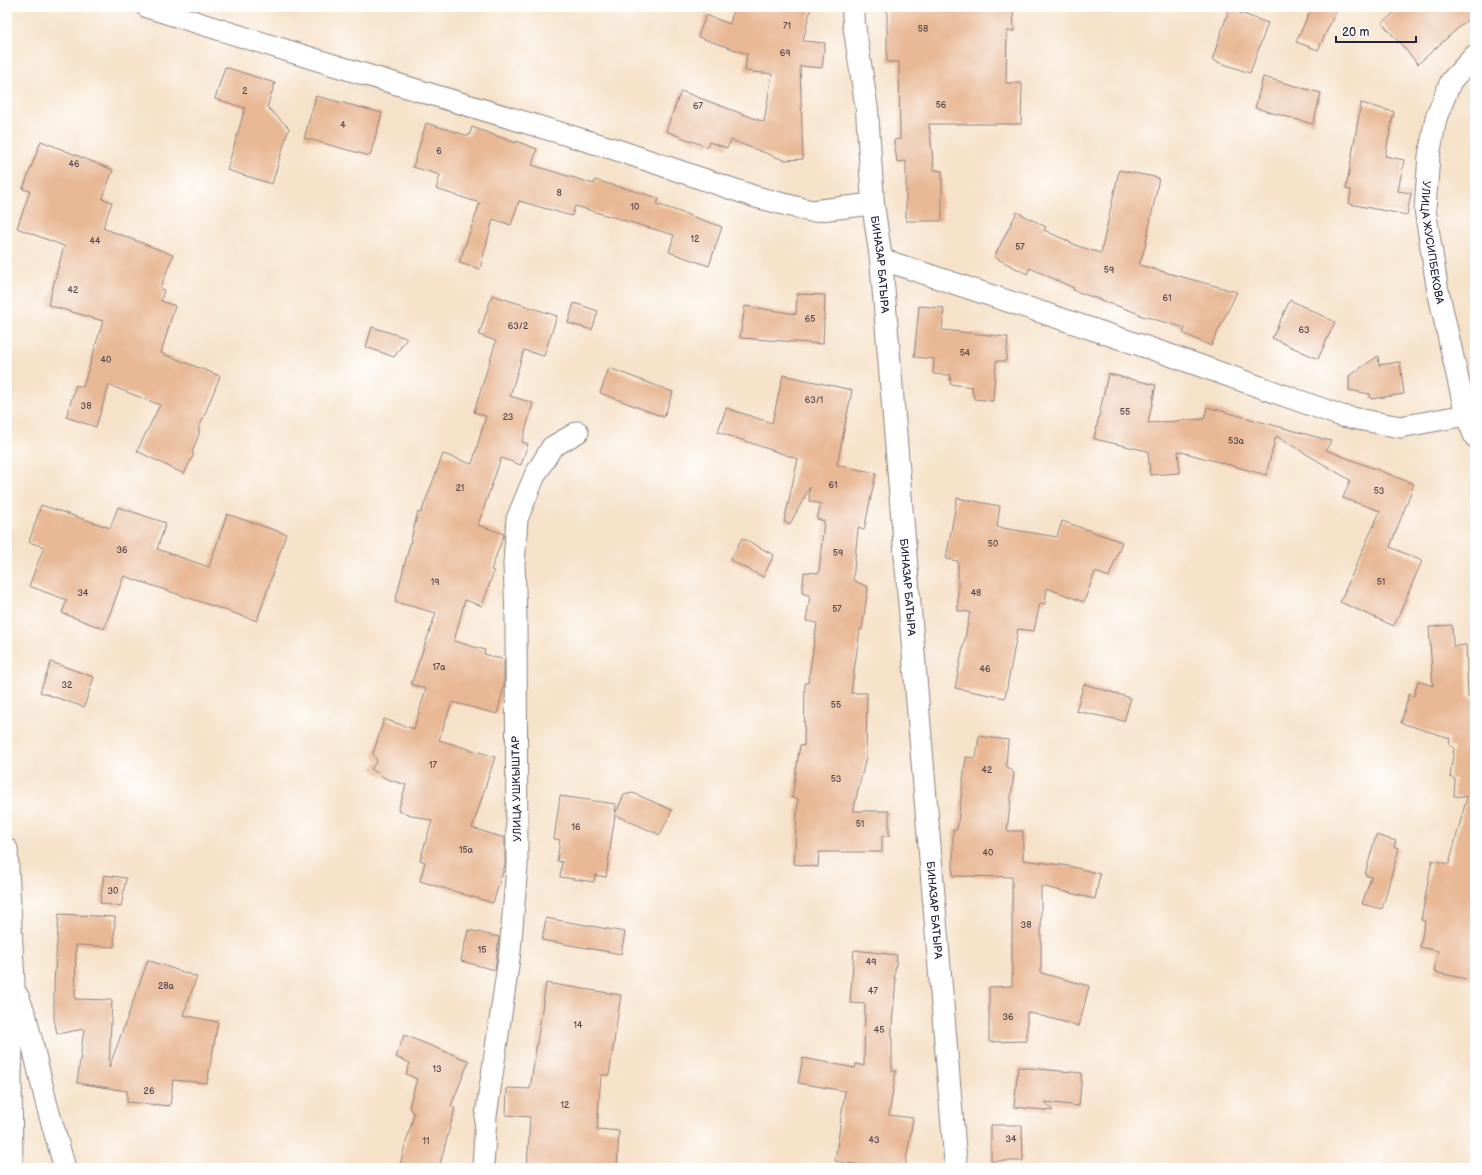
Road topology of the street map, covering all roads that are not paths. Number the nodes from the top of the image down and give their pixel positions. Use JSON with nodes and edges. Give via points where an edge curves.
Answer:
{"nodes":[{"id":1,"x":147,"y":7,"type":"edge"},
{"id":2,"x":853,"y":7,"type":"edge"},
{"id":3,"x":183,"y":12,"type":"edge"},
{"id":4,"x":1475,"y":55,"type":"edge"},
{"id":5,"x":873,"y":204,"type":"junction"},
{"id":6,"x":881,"y":259,"type":"junction"},
{"id":7,"x":1466,"y":415,"type":"junction"},
{"id":8,"x":578,"y":432,"type":"dead end"},
{"id":9,"x":1475,"y":437,"type":"edge"},
{"id":10,"x":7,"y":849,"type":"edge"},
{"id":11,"x":14,"y":984,"type":"junction"},
{"id":12,"x":12,"y":1168,"type":"edge"},
{"id":13,"x":65,"y":1168,"type":"edge"},
{"id":14,"x":483,"y":1168,"type":"edge"},
{"id":15,"x":956,"y":1168,"type":"edge"}],
"edges":[{"from":1,"to":3,"type":"street"},
{"from":2,"to":5,"type":"street","name":"БИНАЗАР БАТЫРА","via":[[866,110]]},
{"from":3,"to":5,"type":"street","via":[[340,67],[614,150],[756,197],[811,211]]},
{"from":4,"to":7,"type":"street","name":"УЛИЦА ЖУСИПБЕКОВА","via":[[1451,81],[1436,118],[1429,156],[1425,209],[1436,286]]},
{"from":5,"to":6,"type":"street","name":"БИНАЗАР БАТЫРА"},
{"from":6,"to":7,"type":"street","via":[[1164,353],[1342,416],[1400,427]]},
{"from":6,"to":15,"type":"street","name":"БИНАЗАР БАТЫРА"},
{"from":7,"to":9,"type":"street","name":"УЛИЦА ЖУСИПБЕКОВА"},
{"from":8,"to":14,"type":"street","name":"УЛИЦА УШКЫШТАР","via":[[552,447],[516,519],[514,564],[517,866],[510,952],[486,1116]]},
{"from":10,"to":11,"type":"street"},
{"from":11,"to":12,"type":"street"},
{"from":11,"to":13,"type":"street","via":[[26,1018]]}]}
